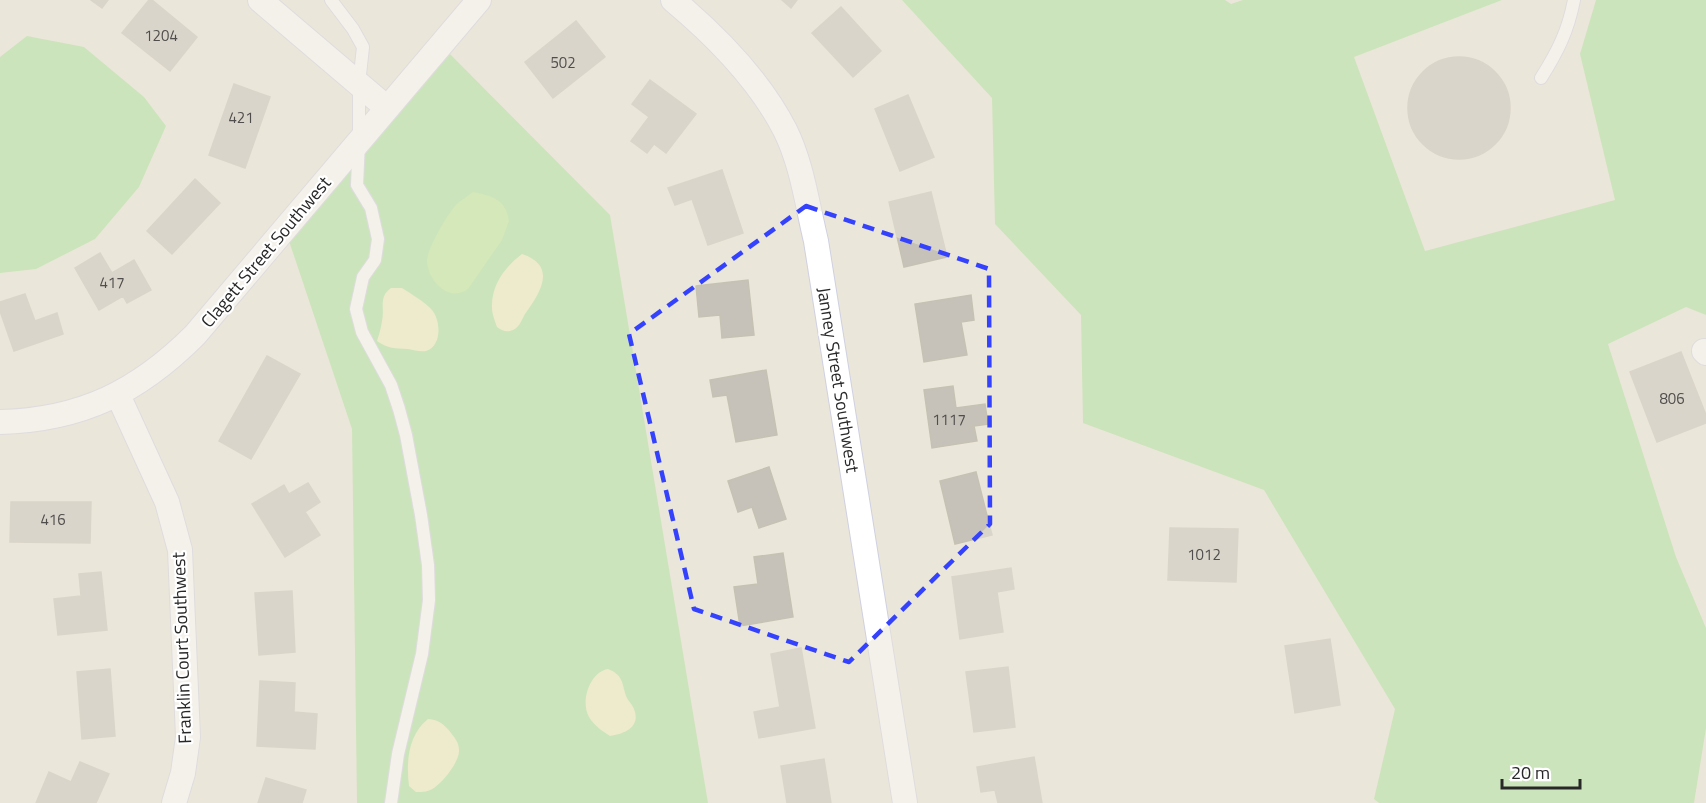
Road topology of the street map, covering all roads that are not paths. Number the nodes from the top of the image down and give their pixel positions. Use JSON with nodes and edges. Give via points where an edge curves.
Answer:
{"nodes":[{"id":1,"x":260,"y":0,"type":"edge"},
{"id":2,"x":331,"y":0,"type":"edge"},
{"id":3,"x":479,"y":0,"type":"edge"},
{"id":4,"x":674,"y":0,"type":"edge"},
{"id":5,"x":1574,"y":0,"type":"edge"},
{"id":6,"x":1541,"y":78,"type":"dead end"},
{"id":7,"x":359,"y":84,"type":"junction"},
{"id":8,"x":387,"y":108,"type":"junction"},
{"id":9,"x":360,"y":141,"type":"junction"},
{"id":10,"x":118,"y":395,"type":"junction"},
{"id":11,"x":0,"y":422,"type":"edge"},
{"id":12,"x":174,"y":803,"type":"edge"},
{"id":13,"x":391,"y":803,"type":"edge"},
{"id":14,"x":905,"y":803,"type":"edge"}],
"edges":[{"from":1,"to":7,"type":"street"},
{"from":2,"to":7,"type":"lane","via":[[363,47]]},
{"from":3,"to":8,"type":"street","name":"Clagett Street Southwest"},
{"from":4,"to":14,"type":"street","name":"Janney Street Southwest","via":[[760,88],[785,130],[799,169],[816,241]]},
{"from":5,"to":6,"type":"lane","via":[[1560,48]]},
{"from":7,"to":8,"type":"street"},
{"from":7,"to":9,"type":"lane"},
{"from":8,"to":9,"type":"street","name":"Clagett Street Southwest"},
{"from":9,"to":10,"type":"street","name":"Clagett Street Southwest","via":[[195,335],[172,358]]},
{"from":9,"to":13,"type":"lane","via":[[357,185],[371,208],[378,239],[375,260],[363,278],[356,309],[362,332],[391,385],[399,409],[428,565],[429,600],[422,654],[398,754]]},
{"from":10,"to":11,"type":"street","name":"Clagett Street Southwest","via":[[45,419]]},
{"from":10,"to":12,"type":"street","name":"Franklin Court Southwest","via":[[167,502],[180,550],[188,737]]}]}
